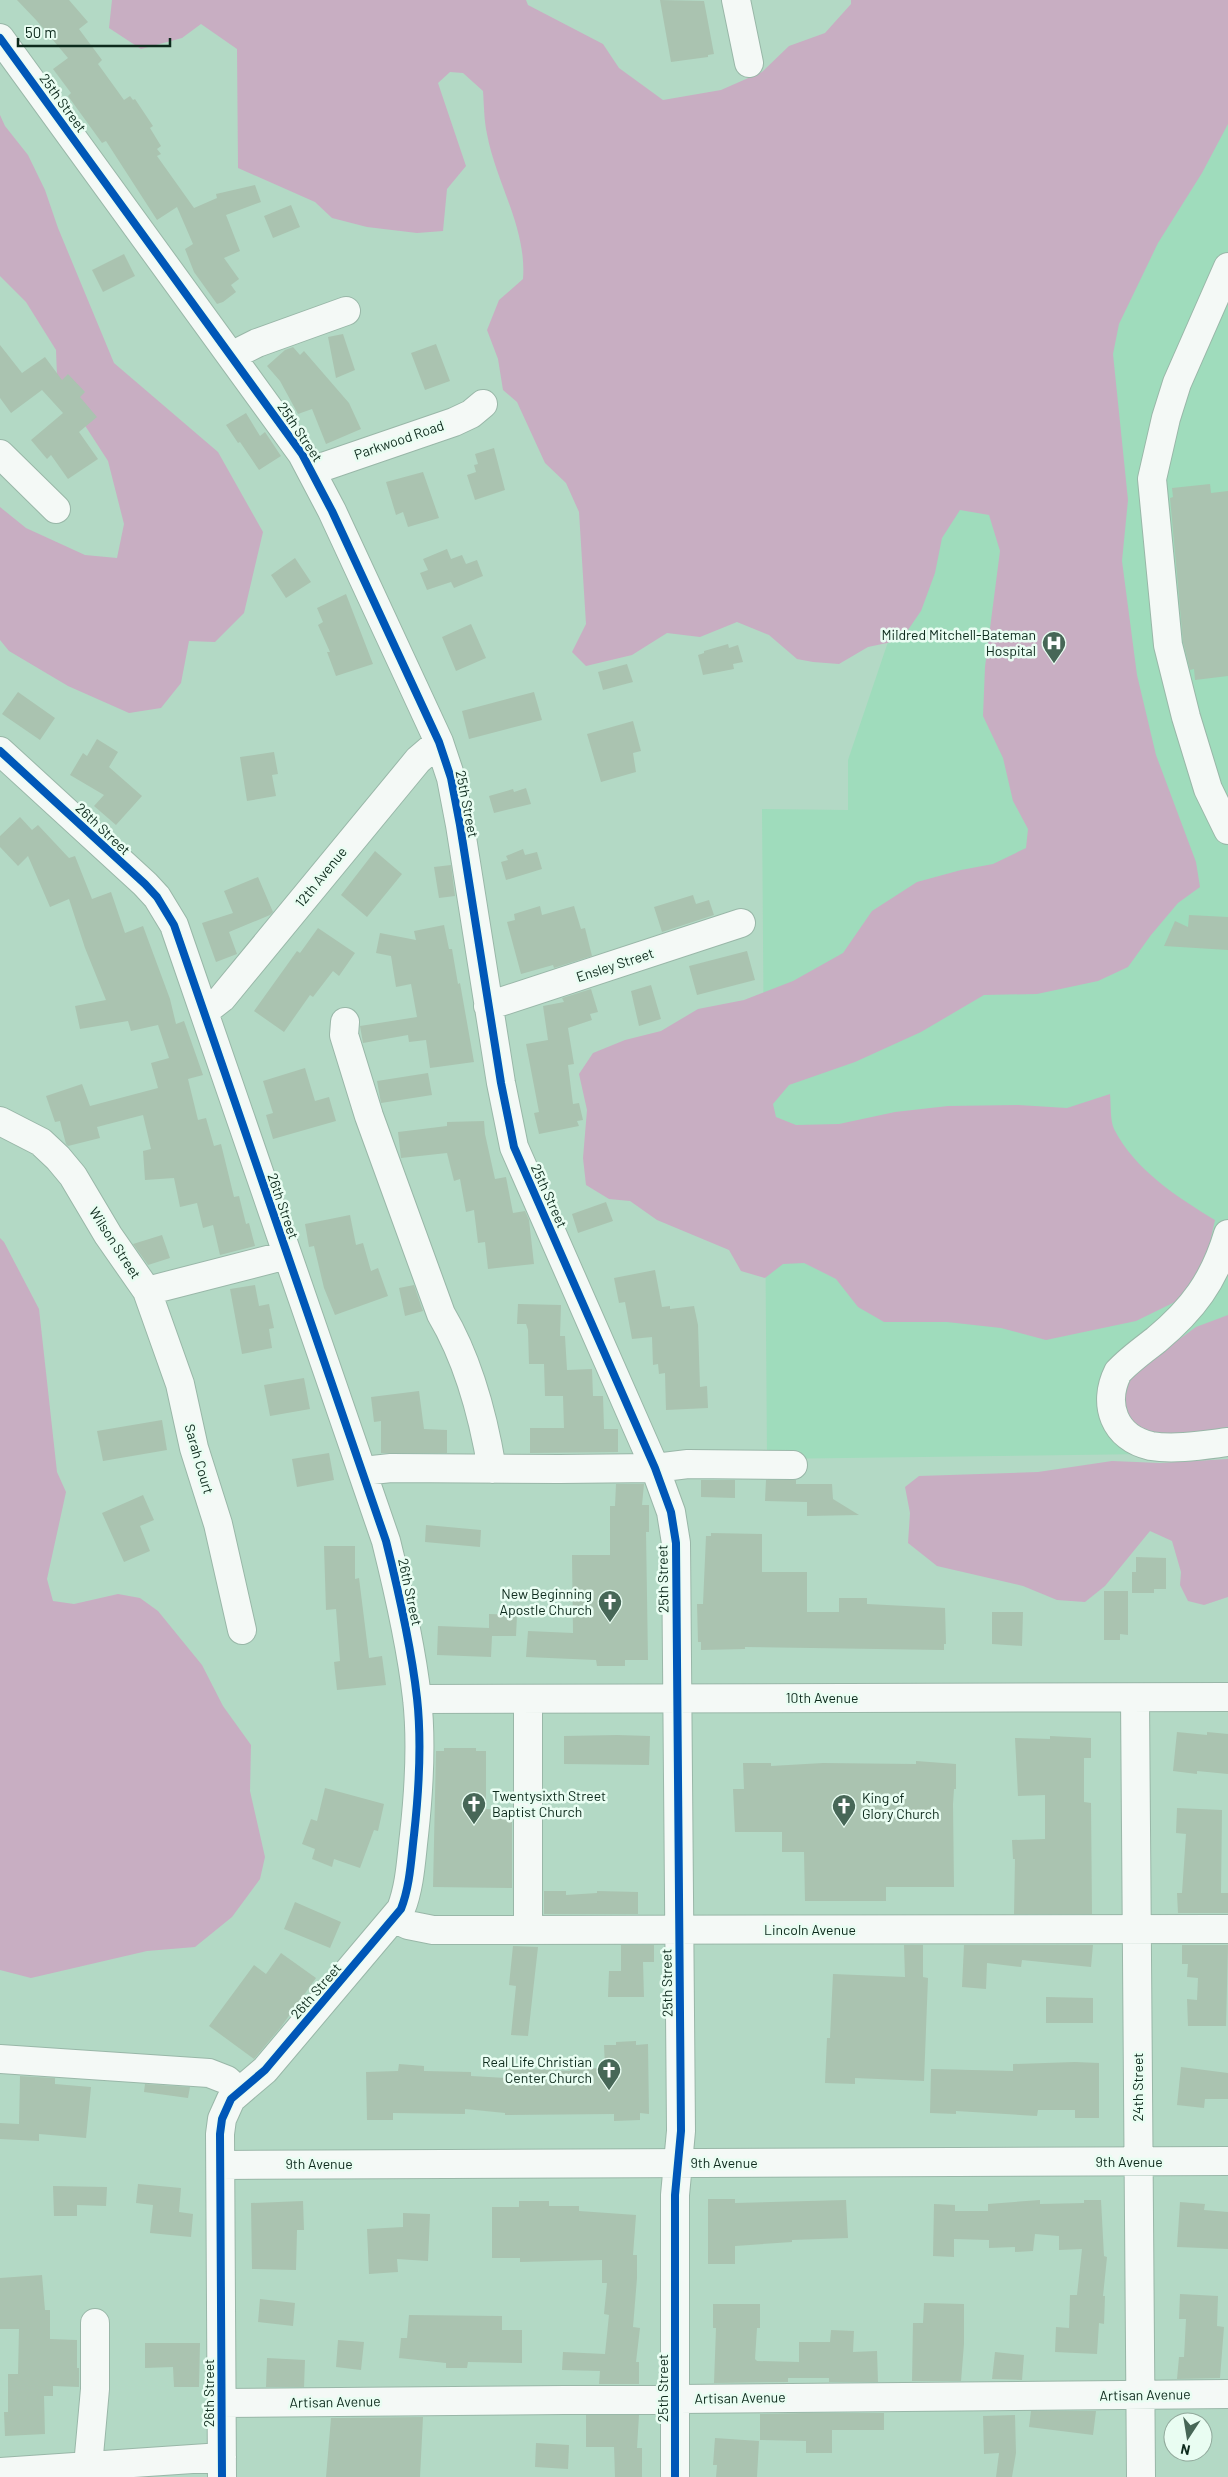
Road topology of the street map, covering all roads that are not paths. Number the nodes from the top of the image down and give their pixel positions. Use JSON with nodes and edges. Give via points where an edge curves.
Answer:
{"nodes":[{"id":1,"x":736,"y":0,"type":"edge"},
{"id":2,"x":0,"y":38,"type":"edge"},
{"id":3,"x":749,"y":63,"type":"dead end"},
{"id":4,"x":1228,"y":266,"type":"edge"},
{"id":5,"x":346,"y":311,"type":"dead end"},
{"id":6,"x":231,"y":356,"type":"junction"},
{"id":7,"x":483,"y":404,"type":"dead end"},
{"id":8,"x":0,"y":454,"type":"edge"},
{"id":9,"x":311,"y":471,"type":"junction"},
{"id":10,"x":56,"y":509,"type":"dead end"},
{"id":11,"x":439,"y":742,"type":"junction"},
{"id":12,"x":0,"y":751,"type":"edge"},
{"id":13,"x":1228,"y":830,"type":"edge"},
{"id":14,"x":741,"y":923,"type":"dead end"},
{"id":15,"x":488,"y":1006,"type":"junction"},
{"id":16,"x":204,"y":1012,"type":"junction"},
{"id":17,"x":345,"y":1022,"type":"dead end"},
{"id":18,"x":0,"y":1121,"type":"edge"},
{"id":19,"x":1228,"y":1234,"type":"edge"},
{"id":20,"x":287,"y":1255,"type":"junction"},
{"id":21,"x":146,"y":1291,"type":"junction"},
{"id":22,"x":1228,"y":1442,"type":"edge"},
{"id":23,"x":793,"y":1465,"type":"dead end"},
{"id":24,"x":655,"y":1468,"type":"junction"},
{"id":25,"x":492,"y":1469,"type":"junction"},
{"id":26,"x":363,"y":1471,"type":"junction"},
{"id":27,"x":242,"y":1630,"type":"dead end"},
{"id":28,"x":1228,"y":1697,"type":"edge"},
{"id":29,"x":678,"y":1698,"type":"junction"},
{"id":30,"x":1135,"y":1698,"type":"junction"},
{"id":31,"x":417,"y":1699,"type":"junction"},
{"id":32,"x":528,"y":1699,"type":"junction"},
{"id":33,"x":399,"y":1921,"type":"junction"},
{"id":34,"x":1137,"y":1929,"type":"junction"},
{"id":35,"x":1228,"y":1929,"type":"edge"},
{"id":36,"x":528,"y":1930,"type":"junction"},
{"id":37,"x":679,"y":1930,"type":"junction"},
{"id":38,"x":0,"y":2059,"type":"edge"},
{"id":39,"x":239,"y":2091,"type":"junction"},
{"id":40,"x":1138,"y":2162,"type":"junction"},
{"id":41,"x":1228,"y":2162,"type":"edge"},
{"id":42,"x":678,"y":2163,"type":"junction"},
{"id":43,"x":220,"y":2165,"type":"junction"},
{"id":44,"x":96,"y":2323,"type":"dead end"},
{"id":45,"x":1228,"y":2394,"type":"edge"},
{"id":46,"x":1140,"y":2395,"type":"junction"},
{"id":47,"x":675,"y":2399,"type":"junction"},
{"id":48,"x":222,"y":2403,"type":"junction"},
{"id":49,"x":88,"y":2466,"type":"junction"},
{"id":50,"x":222,"y":2467,"type":"edge"},
{"id":51,"x":0,"y":2472,"type":"edge"},
{"id":52,"x":675,"y":2477,"type":"edge"},
{"id":53,"x":1141,"y":2477,"type":"edge"}],
"edges":[{"from":1,"to":3,"type":"street"},
{"from":2,"to":6,"type":"street","name":"25th Street"},
{"from":4,"to":13,"type":"street","via":[[1177,383],[1152,479],[1168,645],[1208,789]]},
{"from":5,"to":6,"type":"street","via":[[257,342]]},
{"from":6,"to":9,"type":"street","name":"25th Street"},
{"from":7,"to":9,"type":"street","name":"Parkwood Road","via":[[454,422]]},
{"from":8,"to":10,"type":"street"},
{"from":9,"to":11,"type":"street","name":"25th Street"},
{"from":11,"to":15,"type":"street","name":"25th Street","via":[[451,778],[460,825]]},
{"from":11,"to":16,"type":"street","name":"12th Avenue","via":[[418,760],[222,998]]},
{"from":12,"to":16,"type":"street","name":"26th Street","via":[[157,897],[174,925]]},
{"from":14,"to":15,"type":"street","name":"Ensley Street"},
{"from":15,"to":24,"type":"street","name":"25th Street","via":[[514,1147]]},
{"from":16,"to":20,"type":"street","name":"26th Street"},
{"from":17,"to":25,"type":"street","via":[[344,1035],[369,1116],[441,1314],[467,1364]]},
{"from":18,"to":21,"type":"street","name":"Wilson Street","via":[[41,1142],[58,1158],[73,1176]]},
{"from":19,"to":22,"type":"street","via":[[1217,1265],[1200,1297],[1118,1372],[1110,1403],[1119,1427],[1151,1446]]},
{"from":20,"to":21,"type":"street","name":"Wilson Street"},
{"from":20,"to":26,"type":"street","name":"26th Street"},
{"from":21,"to":27,"type":"street","name":"Sarah Court","via":[[180,1384],[194,1448],[218,1524]]},
{"from":23,"to":24,"type":"street","via":[[688,1464]]},
{"from":24,"to":25,"type":"street"},
{"from":24,"to":29,"type":"street","name":"25th Street","via":[[671,1512],[676,1543]]},
{"from":25,"to":26,"type":"street","via":[[391,1468]]},
{"from":26,"to":31,"type":"street","name":"26th Street","via":[[386,1541],[399,1595]]},
{"from":28,"to":30,"type":"street","name":"10th Avenue"},
{"from":29,"to":30,"type":"street","name":"10th Avenue"},
{"from":29,"to":32,"type":"street","name":"10th Avenue"},
{"from":29,"to":37,"type":"street","name":"25th Street"},
{"from":30,"to":34,"type":"street","name":"24th Street"},
{"from":31,"to":32,"type":"street","name":"10th Avenue"},
{"from":31,"to":33,"type":"street","name":"26th Street","via":[[418,1770],[414,1828],[408,1888]]},
{"from":32,"to":36,"type":"street"},
{"from":33,"to":36,"type":"street","name":"Lincoln Avenue","via":[[432,1930]]},
{"from":33,"to":39,"type":"street","name":"26th Street","via":[[265,2070]]},
{"from":34,"to":35,"type":"street","name":"Lincoln Avenue"},
{"from":34,"to":37,"type":"street","name":"Lincoln Avenue"},
{"from":34,"to":40,"type":"street","name":"24th Street"},
{"from":36,"to":37,"type":"street","name":"Lincoln Avenue"},
{"from":37,"to":42,"type":"street","name":"25th Street","via":[[681,2137]]},
{"from":38,"to":39,"type":"street","via":[[209,2073],[227,2080]]},
{"from":39,"to":43,"type":"street","name":"26th Street","via":[[222,2118]]},
{"from":40,"to":41,"type":"street","name":"9th Avenue"},
{"from":40,"to":42,"type":"street","name":"9th Avenue"},
{"from":40,"to":46,"type":"street","name":"24th Street"},
{"from":42,"to":43,"type":"street","name":"9th Avenue"},
{"from":42,"to":47,"type":"street","name":"25th Street","via":[[675,2195]]},
{"from":43,"to":48,"type":"street","name":"26th Street"},
{"from":44,"to":49,"type":"street","via":[[95,2389]]},
{"from":45,"to":46,"type":"street","name":"Artisan Avenue"},
{"from":46,"to":47,"type":"street","name":"Artisan Avenue"},
{"from":46,"to":53,"type":"street","name":"24th Street"},
{"from":47,"to":48,"type":"street","name":"Artisan Avenue"},
{"from":47,"to":52,"type":"street","name":"25th Street"},
{"from":48,"to":50,"type":"street","name":"26th Street"},
{"from":49,"to":50,"type":"street"},
{"from":49,"to":51,"type":"street"}]}
